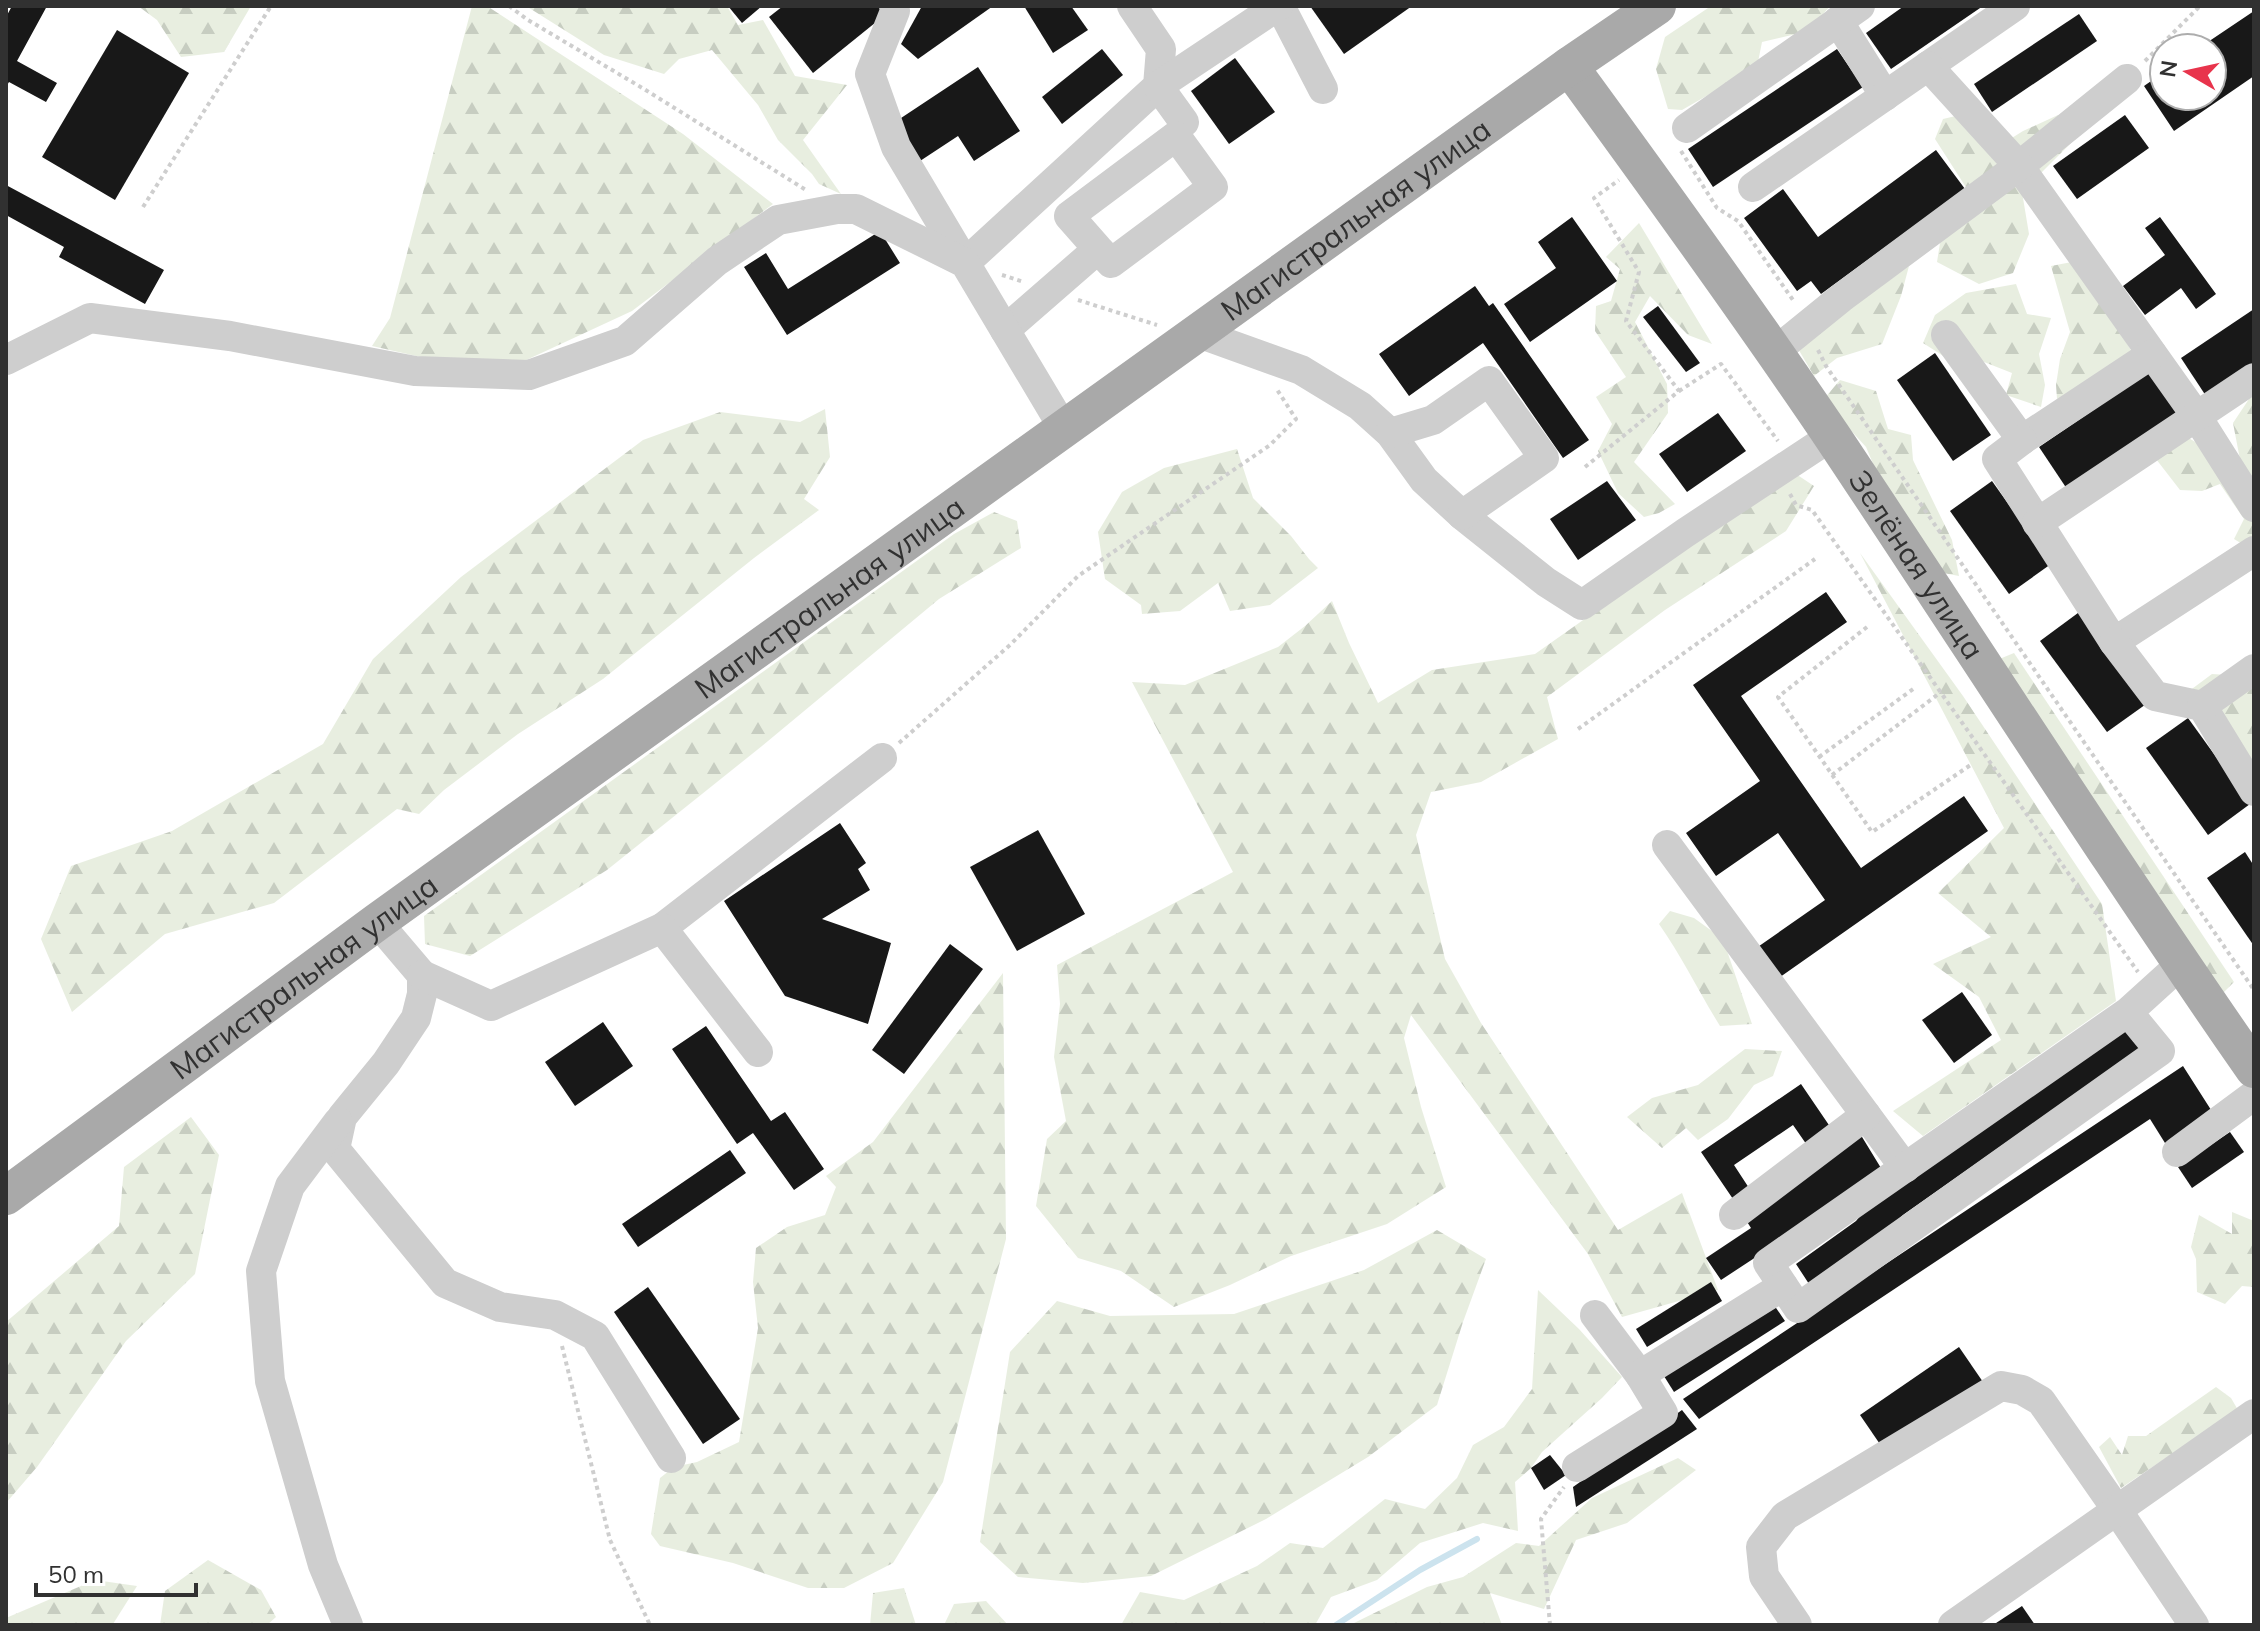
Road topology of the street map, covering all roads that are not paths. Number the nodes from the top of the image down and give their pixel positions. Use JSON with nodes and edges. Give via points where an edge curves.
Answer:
{"nodes":[{"id":1,"x":894,"y":6,"type":"edge"},
{"id":2,"x":1132,"y":6,"type":"edge"},
{"id":3,"x":1279,"y":6,"type":"edge"},
{"id":4,"x":1657,"y":6,"type":"edge"},
{"id":5,"x":2015,"y":6,"type":"edge"},
{"id":6,"x":1849,"y":14,"type":"edge"},
{"id":7,"x":1569,"y":66,"type":"junction"},
{"id":8,"x":1928,"y":66,"type":"junction"},
{"id":9,"x":2127,"y":79,"type":"road end"},
{"id":10,"x":1158,"y":86,"type":"junction"},
{"id":11,"x":1323,"y":89,"type":"dead end"},
{"id":12,"x":1885,"y":96,"type":"junction"},
{"id":13,"x":1184,"y":122,"type":"dead end"},
{"id":14,"x":1681,"y":135,"type":"road end"},
{"id":15,"x":2019,"y":166,"type":"junction"},
{"id":16,"x":1753,"y":187,"type":"dead end"},
{"id":17,"x":1098,"y":249,"type":"junction"},
{"id":18,"x":965,"y":263,"type":"junction"},
{"id":19,"x":1005,"y":330,"type":"junction"},
{"id":20,"x":1946,"y":335,"type":"dead end"},
{"id":21,"x":1187,"y":341,"type":"junction"},
{"id":22,"x":1773,"y":353,"type":"junction"},
{"id":23,"x":2152,"y":354,"type":"junction"},
{"id":24,"x":6,"y":360,"type":"edge"},
{"id":25,"x":2254,"y":378,"type":"edge"},
{"id":26,"x":2197,"y":417,"type":"junction"},
{"id":27,"x":1064,"y":429,"type":"junction"},
{"id":28,"x":1390,"y":433,"type":"junction"},
{"id":29,"x":1832,"y":436,"type":"junction"},
{"id":30,"x":2022,"y":440,"type":"junction"},
{"id":31,"x":2254,"y":507,"type":"edge"},
{"id":32,"x":1462,"y":515,"type":"junction"},
{"id":33,"x":2037,"y":523,"type":"junction"},
{"id":34,"x":2254,"y":551,"type":"edge"},
{"id":35,"x":2114,"y":642,"type":"junction"},
{"id":36,"x":2254,"y":669,"type":"edge"},
{"id":37,"x":2202,"y":706,"type":"junction"},
{"id":38,"x":882,"y":758,"type":"road end"},
{"id":39,"x":2254,"y":791,"type":"edge"},
{"id":40,"x":1667,"y":845,"type":"dead end"},
{"id":41,"x":377,"y":922,"type":"junction"},
{"id":42,"x":662,"y":928,"type":"junction"},
{"id":43,"x":2181,"y":964,"type":"junction"},
{"id":44,"x":422,"y":975,"type":"junction"},
{"id":45,"x":2128,"y":1012,"type":"junction"},
{"id":46,"x":758,"y":1052,"type":"dead end"},
{"id":47,"x":2254,"y":1069,"type":"edge"},
{"id":48,"x":2254,"y":1095,"type":"edge"},
{"id":49,"x":1866,"y":1115,"type":"junction"},
{"id":50,"x":342,"y":1117,"type":"junction"},
{"id":51,"x":2177,"y":1152,"type":"dead end"},
{"id":52,"x":1905,"y":1168,"type":"junction"},
{"id":53,"x":6,"y":1196,"type":"edge"},
{"id":54,"x":1734,"y":1215,"type":"dead end"},
{"id":55,"x":1783,"y":1286,"type":"junction"},
{"id":56,"x":1595,"y":1315,"type":"dead end"},
{"id":57,"x":1640,"y":1375,"type":"junction"},
{"id":58,"x":2254,"y":1414,"type":"edge"},
{"id":59,"x":671,"y":1458,"type":"dead end"},
{"id":60,"x":1577,"y":1467,"type":"road end"},
{"id":61,"x":2117,"y":1510,"type":"junction"},
{"id":62,"x":348,"y":1625,"type":"edge"},
{"id":63,"x":1797,"y":1625,"type":"edge"},
{"id":64,"x":1953,"y":1625,"type":"edge"},
{"id":65,"x":2194,"y":1625,"type":"edge"}],
"edges":[{"from":1,"to":18,"type":"street","via":[[870,74],[896,147]]},
{"from":2,"to":10,"type":"street","via":[[1161,49]]},
{"from":3,"to":10,"type":"street"},
{"from":3,"to":11,"type":"street"},
{"from":4,"to":7,"type":"main road","name":"Магистральная улица"},
{"from":5,"to":8,"type":"street"},
{"from":6,"to":12,"type":"street"},
{"from":6,"to":14,"type":"street"},
{"from":7,"to":21,"type":"main road","name":"Магистральная улица"},
{"from":7,"to":22,"type":"main road","name":"Зелёная улица"},
{"from":8,"to":12,"type":"street"},
{"from":8,"to":15,"type":"street"},
{"from":9,"to":15,"type":"street"},
{"from":10,"to":13,"type":"street"},
{"from":10,"to":18,"type":"street"},
{"from":12,"to":16,"type":"street"},
{"from":15,"to":22,"type":"street"},
{"from":15,"to":23,"type":"street"},
{"from":17,"to":17,"type":"street","via":[[1069,216],[1176,136],[1213,187],[1111,263]]},
{"from":17,"to":19,"type":"street"},
{"from":18,"to":19,"type":"street"},
{"from":18,"to":24,"type":"street","via":[[856,209],[778,220],[717,261],[625,341],[529,375],[415,371],[230,336],[90,318]]},
{"from":19,"to":27,"type":"street"},
{"from":20,"to":30,"type":"street"},
{"from":21,"to":27,"type":"main road","name":"Магистральная улица"},
{"from":21,"to":28,"type":"street","via":[[1301,370],[1360,406]]},
{"from":22,"to":29,"type":"main road","name":"Зелёная улица"},
{"from":23,"to":26,"type":"street"},
{"from":23,"to":30,"type":"street"},
{"from":25,"to":26,"type":"street"},
{"from":26,"to":31,"type":"street"},
{"from":26,"to":33,"type":"street"},
{"from":27,"to":41,"type":"main road","name":"Магистральная улица"},
{"from":28,"to":32,"type":"street","via":[[1424,480]]},
{"from":28,"to":32,"type":"street","via":[[1433,420],[1489,381],[1544,458]]},
{"from":29,"to":32,"type":"street","via":[[1582,605]]},
{"from":29,"to":43,"type":"main road","name":"Зелёная улица"},
{"from":30,"to":33,"type":"street","via":[[1997,459]]},
{"from":33,"to":35,"type":"street"},
{"from":34,"to":35,"type":"street"},
{"from":35,"to":37,"type":"street","via":[[2155,696]]},
{"from":36,"to":37,"type":"street"},
{"from":37,"to":39,"type":"street"},
{"from":38,"to":42,"type":"street"},
{"from":40,"to":49,"type":"street"},
{"from":41,"to":44,"type":"street"},
{"from":41,"to":53,"type":"main road","name":"Магистральная улица"},
{"from":42,"to":44,"type":"street","via":[[491,1006]]},
{"from":42,"to":46,"type":"street"},
{"from":43,"to":45,"type":"street"},
{"from":43,"to":47,"type":"main road","name":"Зелёная улица"},
{"from":44,"to":50,"type":"street","via":[[416,1018]]},
{"from":45,"to":52,"type":"street"},
{"from":45,"to":55,"type":"street","via":[[2160,1051],[1798,1308]]},
{"from":48,"to":51,"type":"street"},
{"from":49,"to":52,"type":"street"},
{"from":49,"to":54,"type":"street"},
{"from":50,"to":59,"type":"street","via":[[335,1149],[445,1283],[500,1307],[555,1315],[595,1336]]},
{"from":50,"to":62,"type":"street","via":[[290,1186],[261,1271],[270,1381],[323,1565]]},
{"from":52,"to":55,"type":"street","via":[[1768,1263]]},
{"from":55,"to":57,"type":"street"},
{"from":56,"to":57,"type":"street"},
{"from":57,"to":60,"type":"street","via":[[1663,1413]]},
{"from":58,"to":61,"type":"street"},
{"from":61,"to":63,"type":"street","via":[[2041,1401],[2001,1386],[1785,1516],[1761,1547],[1764,1576]]},
{"from":61,"to":64,"type":"street"},
{"from":61,"to":65,"type":"street"}]}
